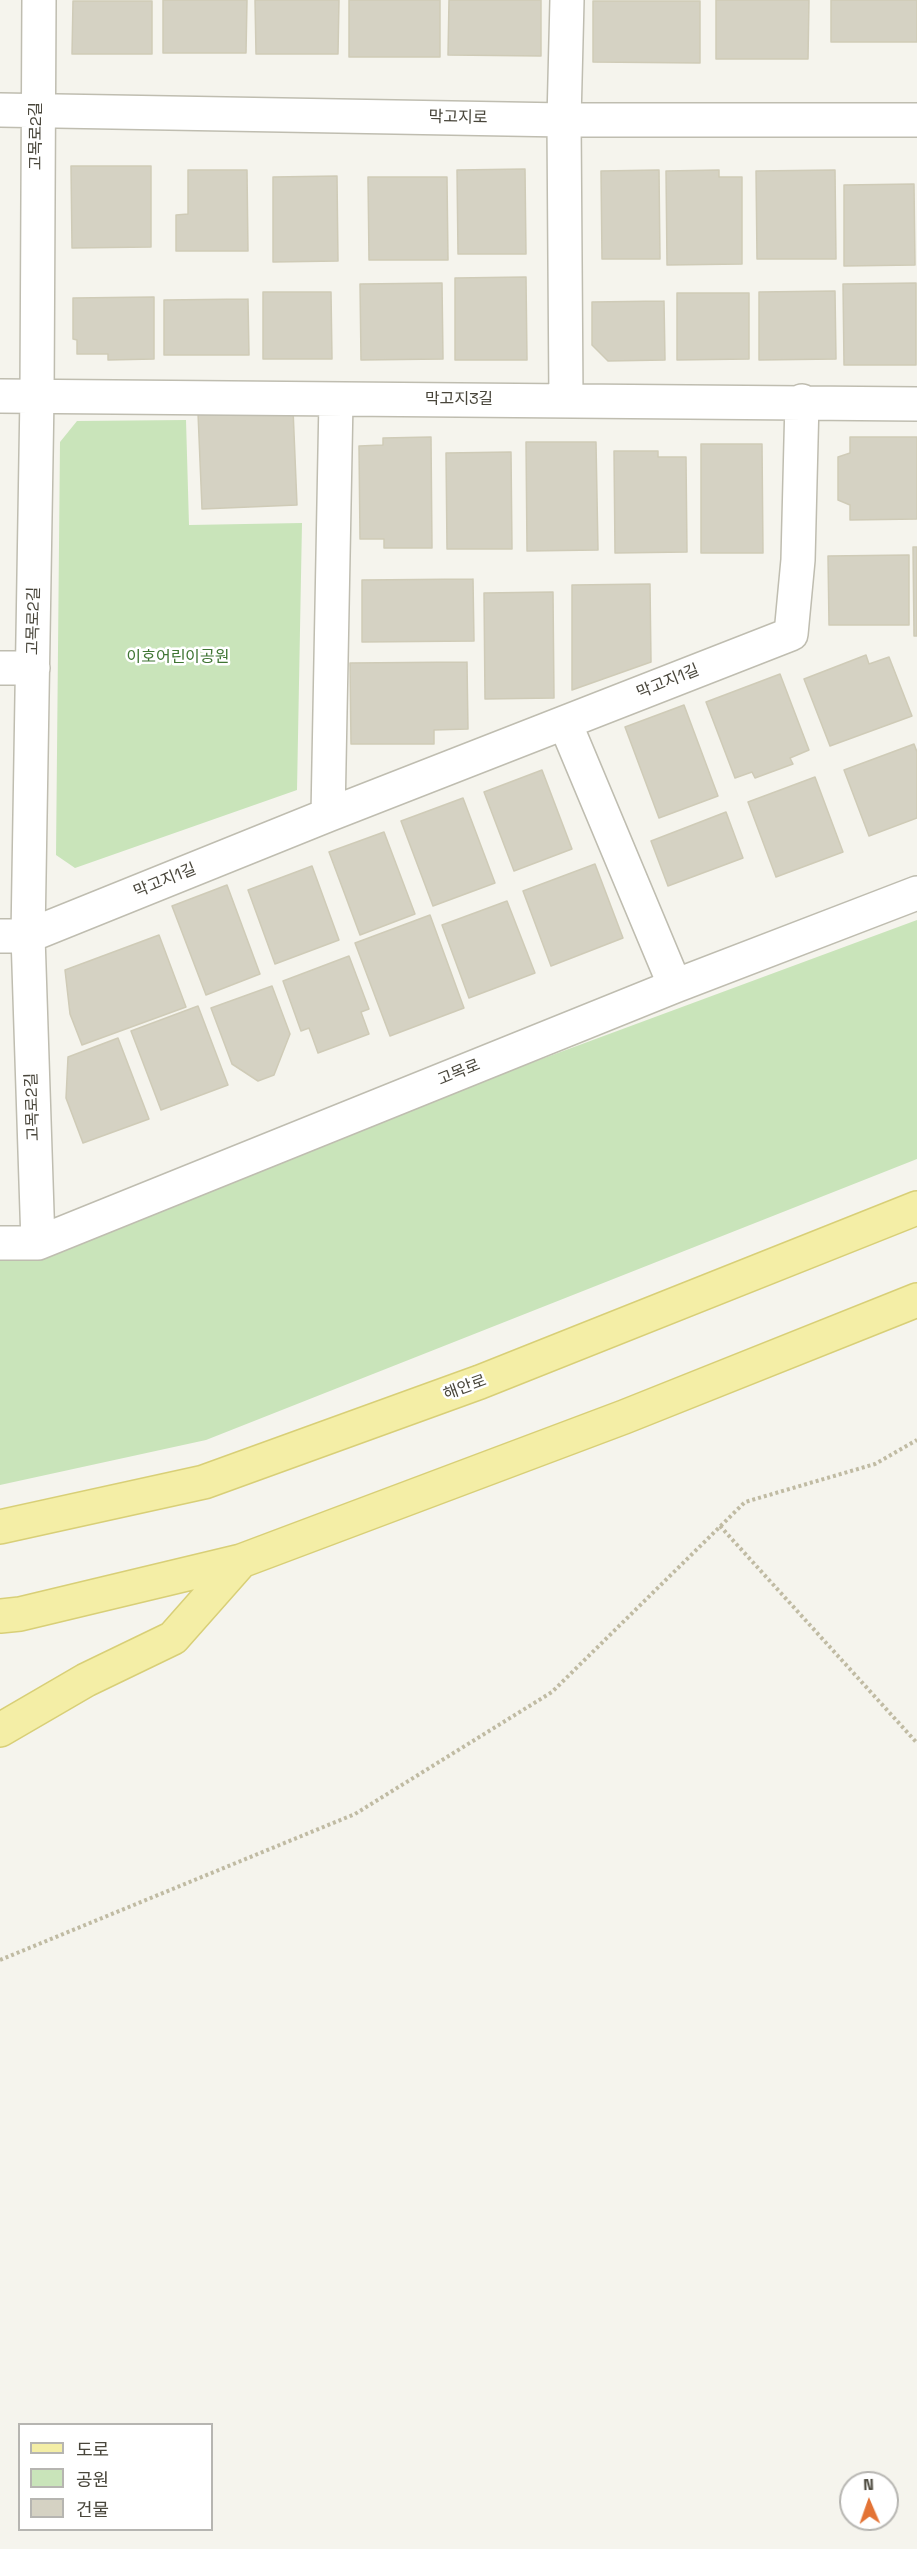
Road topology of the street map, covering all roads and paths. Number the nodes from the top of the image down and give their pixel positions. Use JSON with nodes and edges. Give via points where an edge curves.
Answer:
{"nodes":[{"id":1,"x":39,"y":0,"type":"edge"},
{"id":2,"x":567,"y":0,"type":"edge"},
{"id":3,"x":0,"y":110,"type":"edge"},
{"id":4,"x":37,"y":111,"type":"junction"},
{"id":5,"x":564,"y":120,"type":"junction"},
{"id":6,"x":917,"y":120,"type":"edge"},
{"id":7,"x":0,"y":396,"type":"edge"},
{"id":8,"x":37,"y":396,"type":"junction"},
{"id":9,"x":336,"y":400,"type":"junction"},
{"id":10,"x":566,"y":400,"type":"junction"},
{"id":11,"x":802,"y":401,"type":"junction"},
{"id":12,"x":917,"y":404,"type":"edge"},
{"id":13,"x":0,"y":668,"type":"edge"},
{"id":14,"x":33,"y":668,"type":"junction"},
{"id":15,"x":565,"y":723,"type":"junction"},
{"id":16,"x":328,"y":815,"type":"junction"},
{"id":17,"x":917,"y":893,"type":"edge"},
{"id":18,"x":14,"y":936,"type":"edge"},
{"id":19,"x":675,"y":986,"type":"junction"},
{"id":20,"x":917,"y":1208,"type":"edge"},
{"id":21,"x":0,"y":1243,"type":"edge"},
{"id":22,"x":38,"y":1243,"type":"junction"},
{"id":23,"x":917,"y":1300,"type":"edge"},
{"id":24,"x":917,"y":1440,"type":"edge"},
{"id":25,"x":720,"y":1526,"type":"junction"},
{"id":26,"x":0,"y":1527,"type":"edge"},
{"id":27,"x":241,"y":1561,"type":"junction"},
{"id":28,"x":0,"y":1616,"type":"edge"},
{"id":29,"x":0,"y":1730,"type":"edge"},
{"id":30,"x":917,"y":1743,"type":"edge"},
{"id":31,"x":0,"y":1960,"type":"edge"}],
"edges":[{"from":1,"to":4,"type":"street","name":"고목로2길"},
{"from":2,"to":5,"type":"street"},
{"from":3,"to":4,"type":"street","name":"막고지로"},
{"from":4,"to":5,"type":"street","name":"막고지로"},
{"from":4,"to":8,"type":"street","name":"고목로2길"},
{"from":5,"to":6,"type":"street","name":"막고지로"},
{"from":5,"to":10,"type":"street"},
{"from":7,"to":8,"type":"street","name":"막고지3길"},
{"from":8,"to":9,"type":"street","name":"막고지3길"},
{"from":8,"to":14,"type":"street","name":"고목로2길"},
{"from":9,"to":10,"type":"street","name":"막고지3길"},
{"from":9,"to":16,"type":"street"},
{"from":10,"to":11,"type":"street","name":"막고지3길"},
{"from":11,"to":12,"type":"street","name":"막고지3길"},
{"from":11,"to":15,"type":"street","name":"막고지1길","via":[[798,560],[791,634]]},
{"from":13,"to":14,"type":"street"},
{"from":14,"to":18,"type":"street","name":"고목로2길"},
{"from":15,"to":16,"type":"street","name":"막고지1길"},
{"from":15,"to":19,"type":"street"},
{"from":16,"to":18,"type":"street","name":"막고지1길"},
{"from":17,"to":19,"type":"street","name":"고목로"},
{"from":18,"to":22,"type":"street","name":"고목로2길"},
{"from":19,"to":22,"type":"street","name":"고목로"},
{"from":20,"to":26,"type":"main road","name":"해안로","via":[[480,1382],[204,1482]]},
{"from":21,"to":22,"type":"street","name":"고목로"},
{"from":23,"to":27,"type":"main road","via":[[624,1417]]},
{"from":24,"to":25,"type":"path","via":[[875,1464],[745,1502]]},
{"from":25,"to":30,"type":"path"},
{"from":25,"to":31,"type":"path","via":[[552,1692],[355,1814]]},
{"from":27,"to":28,"type":"main road"},
{"from":27,"to":29,"type":"main road","via":[[173,1638],[86,1680]]}]}
